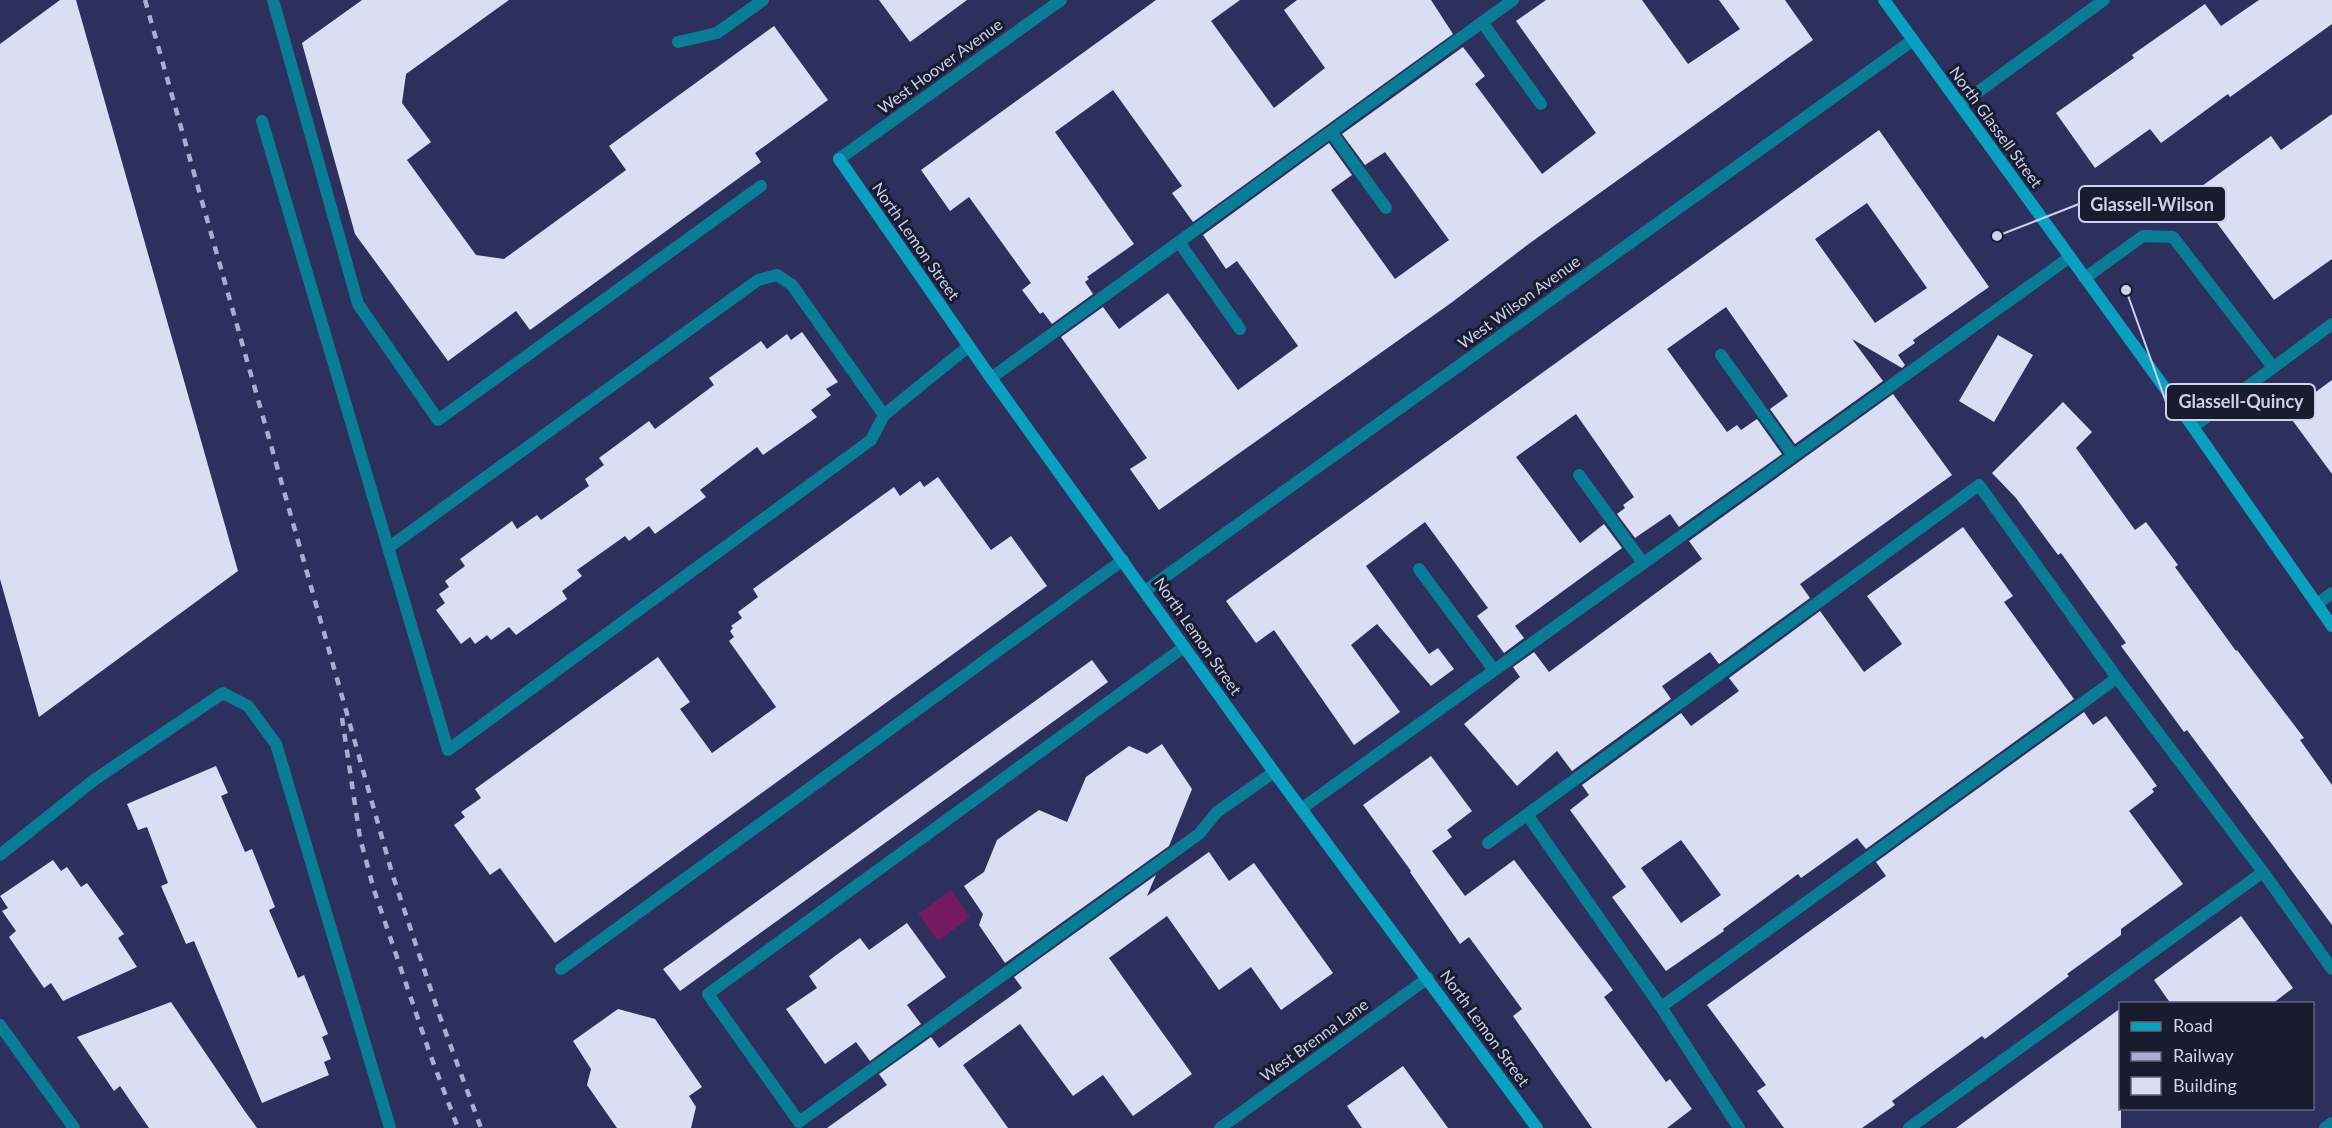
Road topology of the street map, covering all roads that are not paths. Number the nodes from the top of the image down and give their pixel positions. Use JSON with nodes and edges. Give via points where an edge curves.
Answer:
{"nodes":[{"id":1,"x":273,"y":0,"type":"edge"},
{"id":2,"x":763,"y":0,"type":"edge"},
{"id":3,"x":1061,"y":0,"type":"edge"},
{"id":4,"x":1513,"y":0,"type":"edge"},
{"id":5,"x":1884,"y":0,"type":"edge"},
{"id":6,"x":2104,"y":0,"type":"edge"},
{"id":7,"x":1482,"y":22,"type":"junction"},
{"id":8,"x":1913,"y":40,"type":"junction"},
{"id":9,"x":678,"y":42,"type":"dead end"},
{"id":10,"x":1541,"y":104,"type":"dead end"},
{"id":11,"x":1960,"y":105,"type":"junction"},
{"id":12,"x":262,"y":121,"type":"dead end"},
{"id":13,"x":1331,"y":132,"type":"junction"},
{"id":14,"x":839,"y":159,"type":"joint"},
{"id":15,"x":761,"y":186,"type":"dead end"},
{"id":16,"x":1386,"y":208,"type":"dead end"},
{"id":17,"x":1179,"y":242,"type":"junction"},
{"id":18,"x":2070,"y":257,"type":"junction"},
{"id":19,"x":2085,"y":278,"type":"junction"},
{"id":20,"x":2332,"y":324,"type":"edge"},
{"id":21,"x":1240,"y":329,"type":"dead end"},
{"id":22,"x":969,"y":346,"type":"junction"},
{"id":23,"x":1721,"y":355,"type":"dead end"},
{"id":24,"x":2272,"y":367,"type":"junction"},
{"id":25,"x":991,"y":378,"type":"junction"},
{"id":26,"x":884,"y":415,"type":"junction"},
{"id":27,"x":2193,"y":427,"type":"junction"},
{"id":28,"x":1793,"y":455,"type":"junction"},
{"id":29,"x":1579,"y":476,"type":"dead end"},
{"id":30,"x":388,"y":548,"type":"junction"},
{"id":31,"x":1123,"y":560,"type":"junction"},
{"id":32,"x":1643,"y":563,"type":"junction"},
{"id":33,"x":1419,"y":569,"type":"dead end"},
{"id":34,"x":1145,"y":591,"type":"junction"},
{"id":35,"x":2332,"y":593,"type":"edge"},
{"id":36,"x":2317,"y":604,"type":"junction"},
{"id":37,"x":2332,"y":626,"type":"edge"},
{"id":38,"x":1185,"y":647,"type":"junction"},
{"id":39,"x":1494,"y":670,"type":"junction"},
{"id":40,"x":2117,"y":678,"type":"junction"},
{"id":41,"x":1274,"y":772,"type":"junction"},
{"id":42,"x":1301,"y":809,"type":"junction"},
{"id":43,"x":1528,"y":816,"type":"junction"},
{"id":44,"x":1488,"y":843,"type":"dead end"},
{"id":45,"x":0,"y":855,"type":"edge"},
{"id":46,"x":2263,"y":872,"type":"junction"},
{"id":47,"x":561,"y":969,"type":"dead end"},
{"id":48,"x":2332,"y":969,"type":"edge"},
{"id":49,"x":1428,"y":978,"type":"junction"},
{"id":50,"x":1660,"y":1007,"type":"junction"},
{"id":51,"x":0,"y":1025,"type":"edge"},
{"id":52,"x":2332,"y":1123,"type":"edge"},
{"id":53,"x":75,"y":1128,"type":"edge"},
{"id":54,"x":390,"y":1128,"type":"edge"},
{"id":55,"x":1220,"y":1128,"type":"edge"},
{"id":56,"x":1537,"y":1128,"type":"edge"},
{"id":57,"x":1739,"y":1128,"type":"edge"},
{"id":58,"x":1909,"y":1128,"type":"edge"},
{"id":59,"x":2325,"y":1128,"type":"edge"}],
"edges":[{"from":1,"to":15,"type":"street","via":[[358,304],[438,420]]},
{"from":2,"to":9,"type":"street","via":[[717,33]]},
{"from":3,"to":14,"type":"street","name":"West Hoover Avenue"},
{"from":4,"to":7,"type":"street"},
{"from":5,"to":8,"type":"street","name":"North Glassell Street"},
{"from":6,"to":11,"type":"street"},
{"from":7,"to":10,"type":"street"},
{"from":7,"to":13,"type":"street"},
{"from":8,"to":11,"type":"street","name":"North Glassell Street"},
{"from":8,"to":34,"type":"street","name":"West Wilson Avenue"},
{"from":11,"to":18,"type":"street","name":"North Glassell Street"},
{"from":12,"to":30,"type":"street"},
{"from":13,"to":16,"type":"street"},
{"from":13,"to":17,"type":"street"},
{"from":14,"to":22,"type":"street","name":"North Lemon Street"},
{"from":17,"to":21,"type":"street"},
{"from":17,"to":25,"type":"street"},
{"from":18,"to":19,"type":"street","name":"North Glassell Street"},
{"from":18,"to":28,"type":"street"},
{"from":19,"to":24,"type":"street","via":[[2143,236],[2173,237]]},
{"from":19,"to":27,"type":"street","name":"North Glassell Street"},
{"from":20,"to":24,"type":"street"},
{"from":22,"to":25,"type":"street","name":"North Lemon Street"},
{"from":22,"to":26,"type":"street"},
{"from":23,"to":28,"type":"street"},
{"from":24,"to":27,"type":"street"},
{"from":25,"to":31,"type":"street","name":"North Lemon Street"},
{"from":26,"to":30,"type":"street","via":[[792,285],[777,275],[758,280]]},
{"from":26,"to":30,"type":"street","via":[[871,440],[448,750]]},
{"from":27,"to":36,"type":"street","name":"North Glassell Street"},
{"from":28,"to":32,"type":"street"},
{"from":29,"to":32,"type":"street"},
{"from":31,"to":34,"type":"street","name":"North Lemon Street"},
{"from":31,"to":47,"type":"street"},
{"from":32,"to":39,"type":"street"},
{"from":33,"to":39,"type":"street"},
{"from":34,"to":38,"type":"street","name":"North Lemon Street"},
{"from":35,"to":36,"type":"street"},
{"from":36,"to":37,"type":"street","name":"North Glassell Street"},
{"from":38,"to":41,"type":"street","name":"North Lemon Street"},
{"from":38,"to":41,"type":"street","via":[[708,994],[753,1058],[799,1122],[1199,834],[1217,812]]},
{"from":39,"to":42,"type":"street"},
{"from":40,"to":43,"type":"street","via":[[1979,485]]},
{"from":40,"to":46,"type":"street"},
{"from":40,"to":50,"type":"street"},
{"from":41,"to":42,"type":"street","name":"North Lemon Street"},
{"from":42,"to":49,"type":"street","name":"North Lemon Street"},
{"from":43,"to":44,"type":"street"},
{"from":43,"to":50,"type":"street"},
{"from":45,"to":54,"type":"street","via":[[94,780],[223,693],[248,706],[276,744]]},
{"from":46,"to":48,"type":"street"},
{"from":46,"to":58,"type":"street"},
{"from":49,"to":55,"type":"street","name":"West Brenna Lane"},
{"from":49,"to":56,"type":"street","name":"North Lemon Street"},
{"from":50,"to":57,"type":"street"},
{"from":51,"to":53,"type":"street"},
{"from":52,"to":59,"type":"street"}]}
